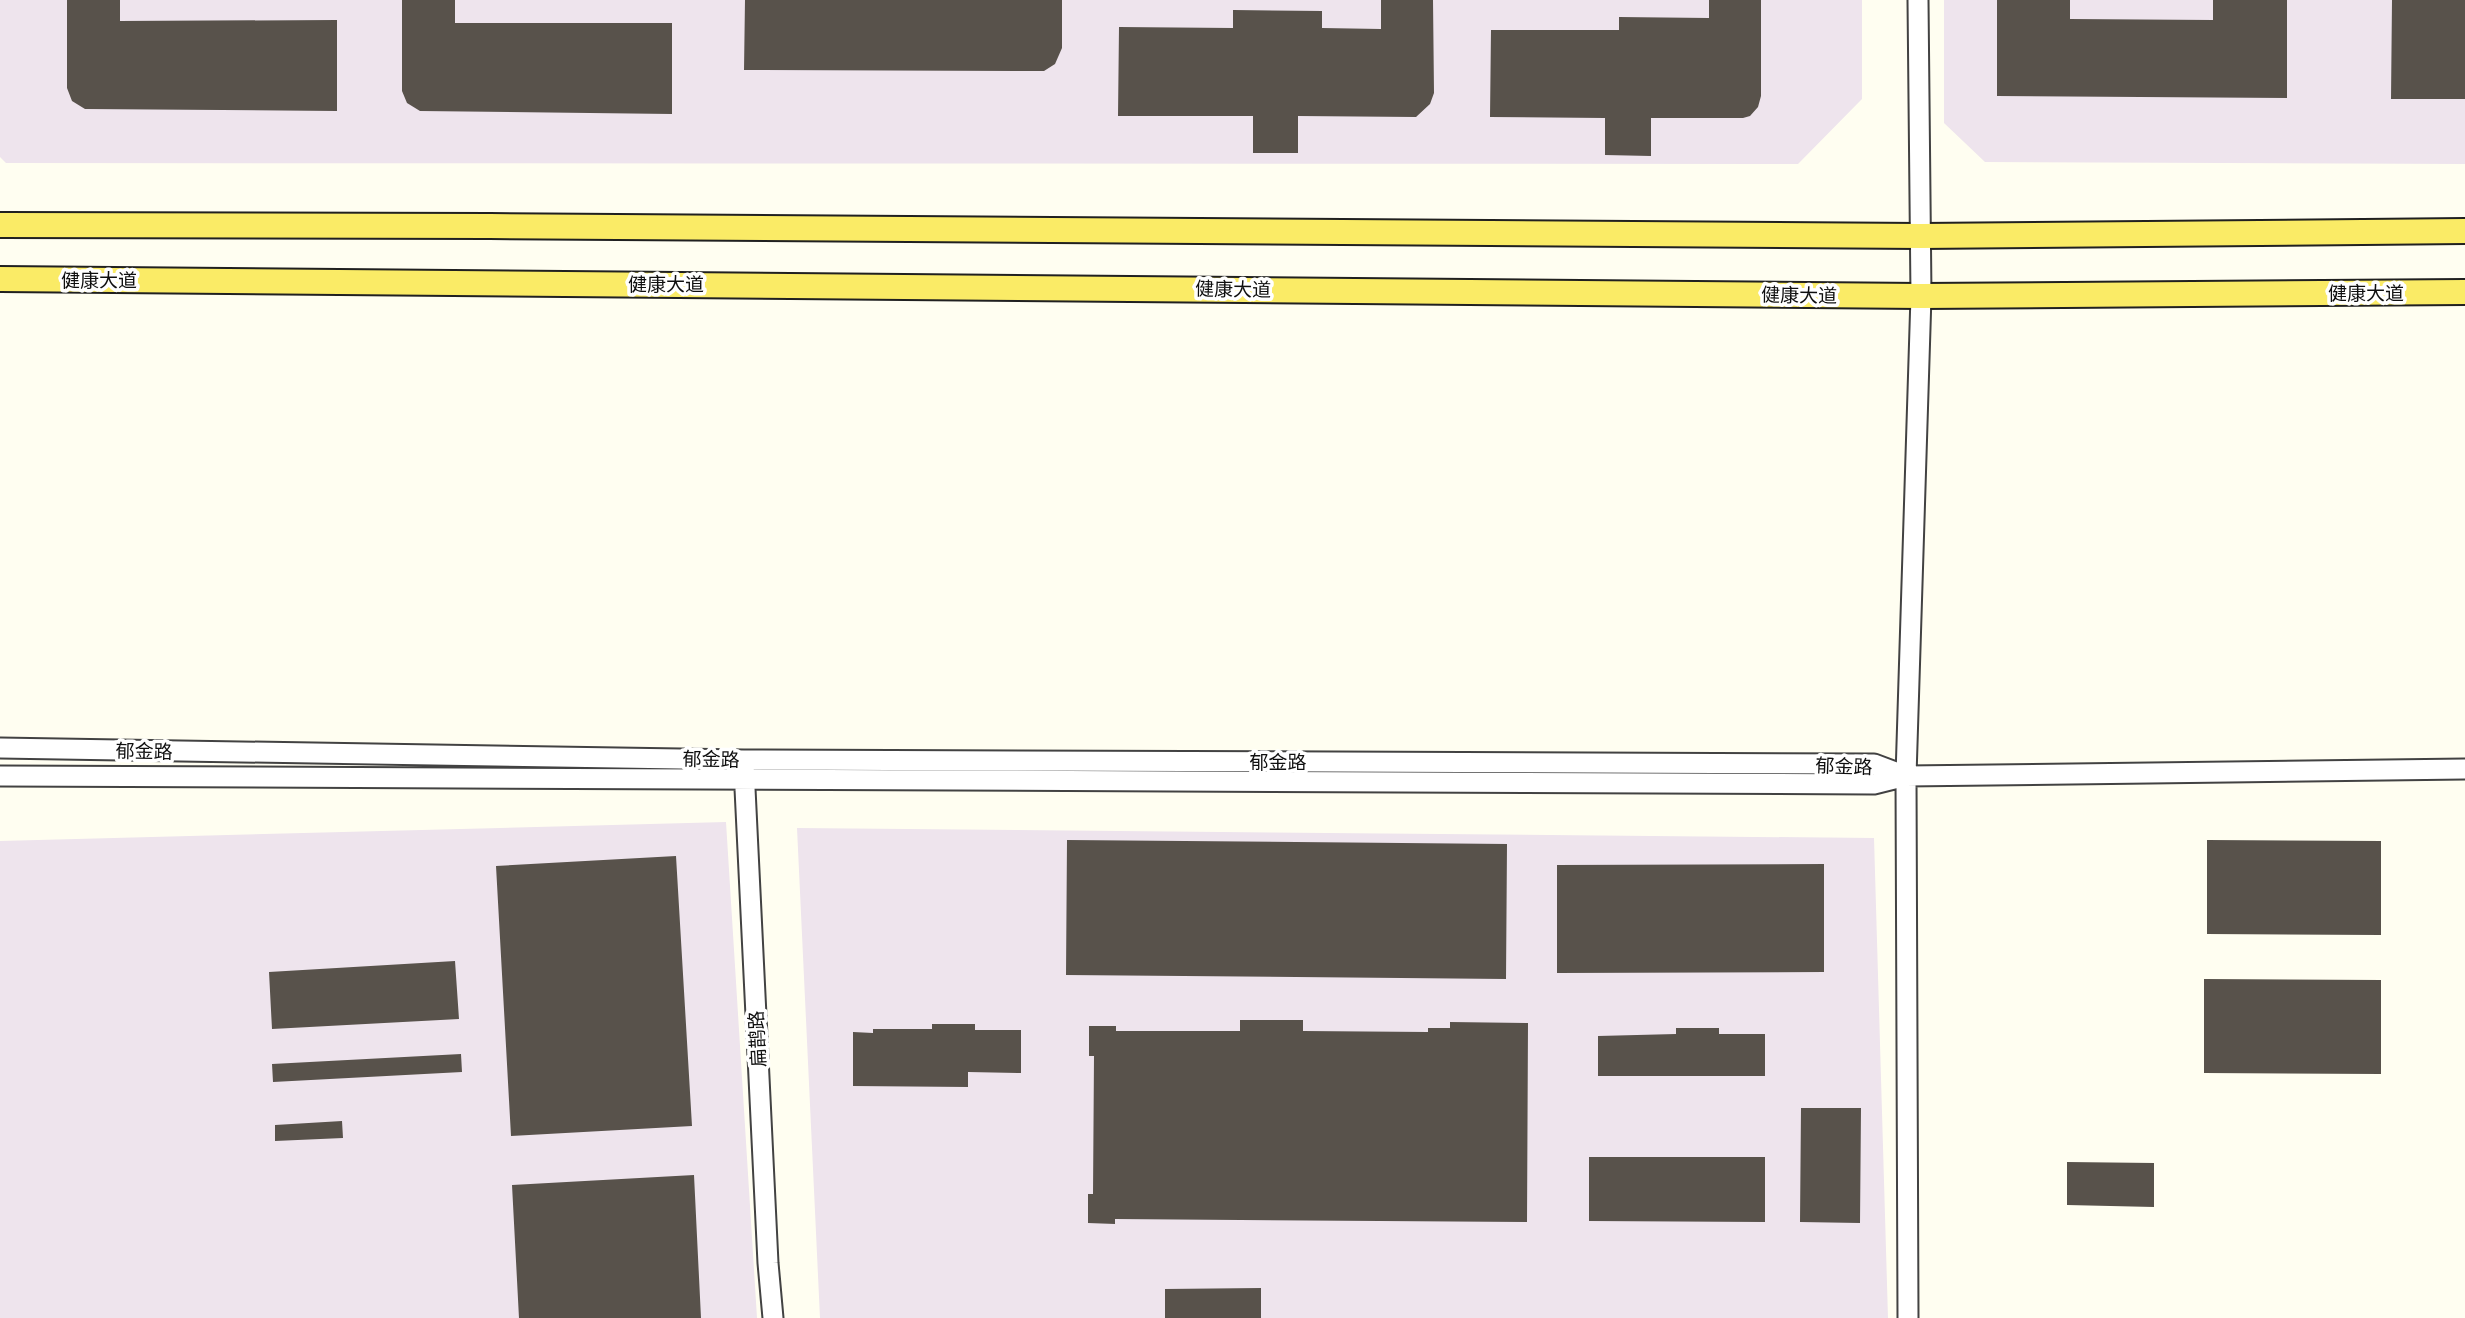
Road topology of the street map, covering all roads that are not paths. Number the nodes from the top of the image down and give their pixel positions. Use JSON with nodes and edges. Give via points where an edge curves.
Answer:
{"nodes":[{"id":1,"x":1917,"y":0,"type":"edge"},
{"id":2,"x":0,"y":225,"type":"edge"},
{"id":3,"x":2465,"y":231,"type":"edge"},
{"id":4,"x":1921,"y":236,"type":"junction"},
{"id":5,"x":0,"y":279,"type":"edge"},
{"id":6,"x":2465,"y":292,"type":"edge"},
{"id":7,"x":1921,"y":296,"type":"junction"},
{"id":8,"x":0,"y":748,"type":"edge"},
{"id":9,"x":744,"y":760,"type":"junction"},
{"id":10,"x":2465,"y":769,"type":"edge"},
{"id":11,"x":0,"y":776,"type":"edge"},
{"id":12,"x":1906,"y":776,"type":"junction"},
{"id":13,"x":745,"y":780,"type":"junction"},
{"id":14,"x":773,"y":1318,"type":"edge"},
{"id":15,"x":1908,"y":1318,"type":"edge"}],
"edges":[{"from":1,"to":4,"type":"street"},
{"from":2,"to":4,"type":"main road"},
{"from":3,"to":4,"type":"main road"},
{"from":4,"to":7,"type":"street"},
{"from":5,"to":7,"type":"main road","name":"健康大道"},
{"from":6,"to":7,"type":"main road","name":"健康大道"},
{"from":7,"to":12,"type":"street"},
{"from":8,"to":9,"type":"street","name":"郁金路"},
{"from":9,"to":12,"type":"street","name":"郁金路","via":[[1874,764]]},
{"from":9,"to":13,"type":"street","name":"扁鹊路"},
{"from":10,"to":12,"type":"street"},
{"from":11,"to":13,"type":"street","name":"郁金路"},
{"from":12,"to":13,"type":"street","name":"郁金路","via":[[1874,784]]},
{"from":12,"to":15,"type":"street"},
{"from":13,"to":14,"type":"street","name":"扁鹊路"}]}
